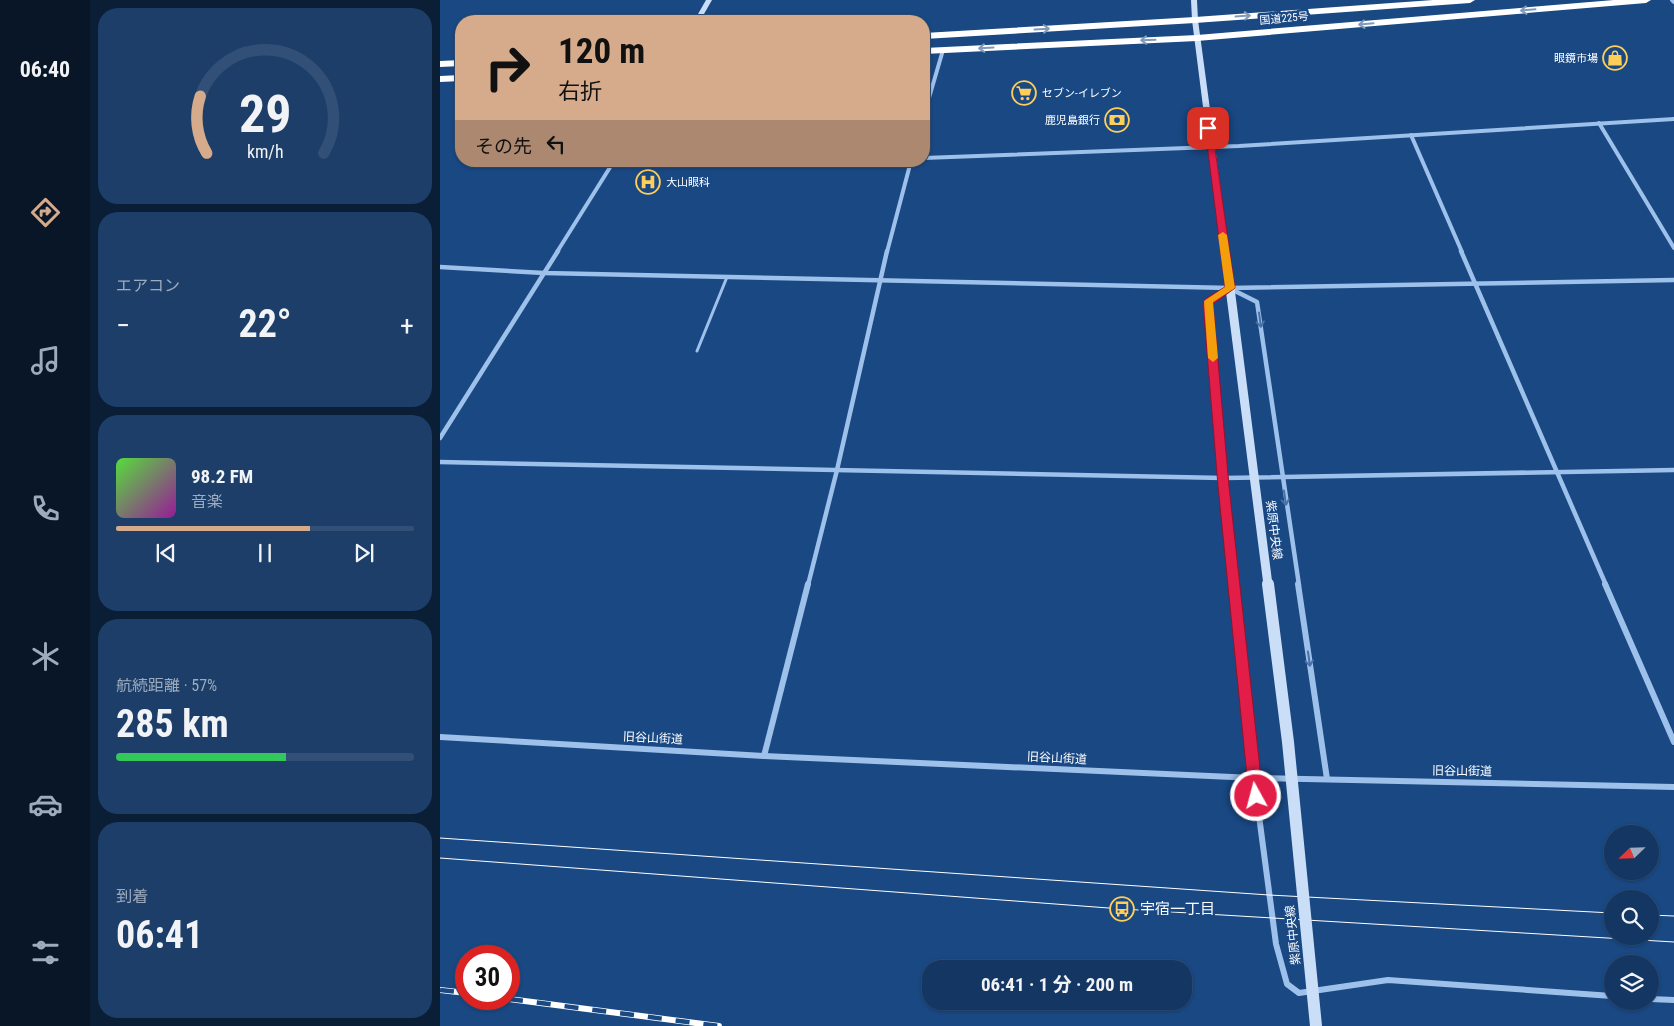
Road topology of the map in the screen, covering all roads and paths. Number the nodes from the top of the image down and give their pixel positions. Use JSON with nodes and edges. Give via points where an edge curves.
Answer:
{"nodes":[{"id":1,"x":709,"y":0,"type":"edge"},
{"id":2,"x":1194,"y":0,"type":"edge"},
{"id":3,"x":1470,"y":0,"type":"edge"},
{"id":4,"x":1646,"y":0,"type":"edge"},
{"id":5,"x":700,"y":15,"type":"edge"},
{"id":6,"x":1194,"y":20,"type":"junction"},
{"id":7,"x":930,"y":36,"type":"edge"},
{"id":8,"x":1197,"y":38,"type":"junction"},
{"id":9,"x":942,"y":50,"type":"junction"},
{"id":10,"x":930,"y":51,"type":"edge"},
{"id":11,"x":455,"y":63,"type":"edge"},
{"id":12,"x":440,"y":64,"type":"edge"},
{"id":13,"x":455,"y":78,"type":"edge"},
{"id":14,"x":440,"y":79,"type":"edge"},
{"id":15,"x":930,"y":93,"type":"edge"},
{"id":16,"x":1674,"y":119,"type":"edge"},
{"id":17,"x":1599,"y":123,"type":"junction"},
{"id":18,"x":1411,"y":135,"type":"junction"},
{"id":19,"x":1211,"y":147,"type":"junction"},
{"id":20,"x":930,"y":158,"type":"edge"},
{"id":21,"x":610,"y":167,"type":"edge"},
{"id":22,"x":909,"y":167,"type":"edge"},
{"id":23,"x":1674,"y":248,"type":"edge"},
{"id":24,"x":440,"y":267,"type":"edge"},
{"id":25,"x":544,"y":273,"type":"junction"},
{"id":26,"x":727,"y":277,"type":"junction"},
{"id":27,"x":1674,"y":280,"type":"edge"},
{"id":28,"x":879,"y":281,"type":"junction"},
{"id":29,"x":1476,"y":284,"type":"junction"},
{"id":30,"x":1230,"y":288,"type":"junction"},
{"id":31,"x":697,"y":350,"type":"dead end"},
{"id":32,"x":440,"y":438,"type":"edge"},
{"id":33,"x":440,"y":462,"type":"edge"},
{"id":34,"x":837,"y":470,"type":"junction"},
{"id":35,"x":1674,"y":470,"type":"edge"},
{"id":36,"x":1558,"y":473,"type":"junction"},
{"id":37,"x":1282,"y":477,"type":"junction"},
{"id":38,"x":1223,"y":478,"type":"junction"},
{"id":39,"x":440,"y":737,"type":"edge"},
{"id":40,"x":1674,"y":742,"type":"edge"},
{"id":41,"x":764,"y":756,"type":"junction"},
{"id":42,"x":1254,"y":778,"type":"junction"},
{"id":43,"x":1327,"y":779,"type":"junction"},
{"id":44,"x":1674,"y":787,"type":"edge"},
{"id":45,"x":1604,"y":995,"type":"edge"},
{"id":46,"x":1659,"y":999,"type":"edge"},
{"id":47,"x":1674,"y":1000,"type":"edge"},
{"id":48,"x":1316,"y":1026,"type":"edge"}],
"edges":[{"from":1,"to":5,"type":"street"},
{"from":2,"to":6,"type":"street","name":"紫原中央線"},
{"from":6,"to":3,"type":"highway","name":"国道225号","one_way":true},
{"from":4,"to":8,"type":"highway","name":"国道225号","one_way":true},
{"from":7,"to":6,"type":"highway","name":"国道225号","one_way":true},
{"from":6,"to":8,"type":"street","name":"紫原中央線"},
{"from":8,"to":9,"type":"highway","name":"国道225号","one_way":true},
{"from":8,"to":19,"type":"street","name":"紫原中央線"},
{"from":9,"to":10,"type":"highway","name":"国道225号"},
{"from":9,"to":15,"type":"street"},
{"from":11,"to":12,"type":"highway"},
{"from":13,"to":14,"type":"highway"},
{"from":16,"to":17,"type":"street"},
{"from":17,"to":18,"type":"street"},
{"from":17,"to":23,"type":"street"},
{"from":18,"to":19,"type":"street"},
{"from":18,"to":29,"type":"street"},
{"from":19,"to":20,"type":"street"},
{"from":19,"to":30,"type":"street","name":"紫原中央線"},
{"from":21,"to":25,"type":"street"},
{"from":22,"to":28,"type":"street"},
{"from":24,"to":25,"type":"street"},
{"from":25,"to":26,"type":"street"},
{"from":25,"to":32,"type":"street"},
{"from":26,"to":28,"type":"street"},
{"from":26,"to":31,"type":"lane"},
{"from":27,"to":29,"type":"street"},
{"from":28,"to":30,"type":"street"},
{"from":28,"to":34,"type":"street"},
{"from":29,"to":30,"type":"street"},
{"from":29,"to":36,"type":"street"},
{"from":30,"to":37,"type":"street","one_way":true,"via":[[1258,302]]},
{"from":30,"to":38,"type":"street","via":[[1208,301]]},
{"from":30,"to":48,"type":"street","name":"紫原中央線","bridge":true,"via":[[1288,742]]},
{"from":33,"to":34,"type":"street"},
{"from":34,"to":38,"type":"street"},
{"from":34,"to":41,"type":"street"},
{"from":35,"to":36,"type":"street"},
{"from":36,"to":37,"type":"street"},
{"from":36,"to":40,"type":"street"},
{"from":37,"to":38,"type":"street"},
{"from":37,"to":43,"type":"street","one_way":true},
{"from":38,"to":42,"type":"street"},
{"from":39,"to":41,"type":"street","name":"旧谷山街道"},
{"from":41,"to":42,"type":"street","name":"旧谷山街道"},
{"from":42,"to":43,"type":"street","name":"旧谷山街道"},
{"from":42,"to":45,"type":"street","via":[[1276,944],[1287,984],[1299,993],[1388,980]]},
{"from":43,"to":44,"type":"street","name":"旧谷山街道"},
{"from":46,"to":47,"type":"street"}]}
